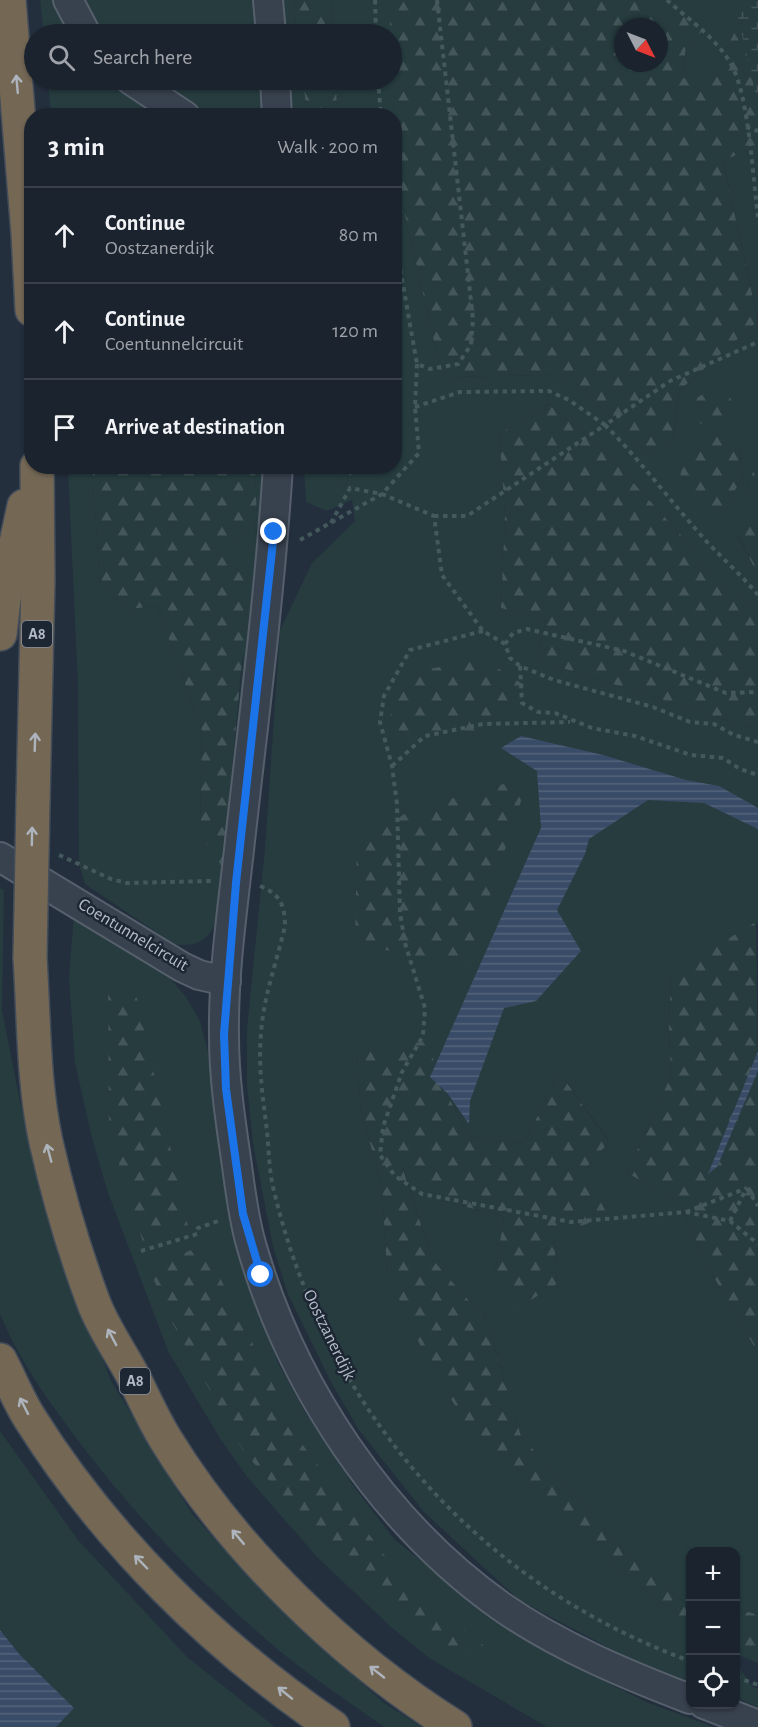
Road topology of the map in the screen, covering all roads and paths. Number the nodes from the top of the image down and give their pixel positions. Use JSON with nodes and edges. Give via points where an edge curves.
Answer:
{"nodes":[{"id":1,"x":9,"y":0,"type":"edge"},
{"id":2,"x":68,"y":0,"type":"edge"},
{"id":3,"x":268,"y":0,"type":"edge"},
{"id":4,"x":375,"y":0,"type":"edge"},
{"id":5,"x":437,"y":0,"type":"edge"},
{"id":6,"x":667,"y":0,"type":"edge"},
{"id":7,"x":81,"y":24,"type":"edge"},
{"id":8,"x":270,"y":24,"type":"edge"},
{"id":9,"x":376,"y":24,"type":"edge"},
{"id":10,"x":146,"y":90,"type":"edge"},
{"id":11,"x":276,"y":90,"type":"edge"},
{"id":12,"x":379,"y":90,"type":"edge"},
{"id":13,"x":172,"y":108,"type":"edge"},
{"id":14,"x":277,"y":108,"type":"edge"},
{"id":15,"x":380,"y":108,"type":"edge"},
{"id":16,"x":746,"y":128,"type":"junction"},
{"id":17,"x":758,"y":132,"type":"edge"},
{"id":18,"x":24,"y":184,"type":"edge"},
{"id":19,"x":758,"y":218,"type":"edge"},
{"id":20,"x":402,"y":279,"type":"edge"},
{"id":21,"x":758,"y":342,"type":"edge"},
{"id":22,"x":417,"y":364,"type":"junction"},
{"id":23,"x":416,"y":407,"type":"junction"},
{"id":24,"x":605,"y":425,"type":"junction"},
{"id":25,"x":402,"y":472,"type":"edge"},
{"id":26,"x":30,"y":474,"type":"edge"},
{"id":27,"x":37,"y":474,"type":"edge"},
{"id":28,"x":277,"y":474,"type":"edge"},
{"id":29,"x":400,"y":474,"type":"edge"},
{"id":30,"x":382,"y":494,"type":"junction"},
{"id":31,"x":434,"y":516,"type":"junction"},
{"id":32,"x":331,"y":523,"type":"junction"},
{"id":33,"x":272,"y":554,"type":"junction"},
{"id":34,"x":758,"y":595,"type":"edge"},
{"id":35,"x":483,"y":631,"type":"junction"},
{"id":36,"x":0,"y":634,"type":"edge"},
{"id":37,"x":505,"y":644,"type":"junction"},
{"id":38,"x":520,"y":666,"type":"junction"},
{"id":39,"x":758,"y":692,"type":"edge"},
{"id":40,"x":574,"y":722,"type":"junction"},
{"id":41,"x":758,"y":742,"type":"edge"},
{"id":42,"x":392,"y":766,"type":"junction"},
{"id":43,"x":758,"y":775,"type":"edge"},
{"id":44,"x":57,"y":854,"type":"dead end"},
{"id":45,"x":0,"y":857,"type":"edge"},
{"id":46,"x":236,"y":883,"type":"junction"},
{"id":47,"x":226,"y":981,"type":"junction"},
{"id":48,"x":747,"y":1188,"type":"junction"},
{"id":49,"x":758,"y":1206,"type":"edge"},
{"id":50,"x":686,"y":1212,"type":"junction"},
{"id":51,"x":730,"y":1221,"type":"junction"},
{"id":52,"x":197,"y":1234,"type":"dead end"},
{"id":53,"x":758,"y":1244,"type":"edge"},
{"id":54,"x":141,"y":1251,"type":"dead end"},
{"id":55,"x":0,"y":1360,"type":"edge"},
{"id":56,"x":686,"y":1658,"type":"edge"},
{"id":57,"x":740,"y":1679,"type":"edge"},
{"id":58,"x":758,"y":1685,"type":"edge"},
{"id":59,"x":686,"y":1697,"type":"edge"},
{"id":60,"x":717,"y":1709,"type":"edge"},
{"id":61,"x":758,"y":1725,"type":"edge"},
{"id":62,"x":333,"y":1727,"type":"edge"},
{"id":63,"x":455,"y":1727,"type":"edge"}],
"edges":[{"from":18,"to":1,"type":"highway","one_way":true},
{"from":2,"to":7,"type":"lane"},
{"from":3,"to":8,"type":"lane"},
{"from":4,"to":9,"type":"path"},
{"from":5,"to":22,"type":"path","via":[[473,319],[471,345],[458,364],[430,369]]},
{"from":6,"to":16,"type":"path","via":[[712,40],[732,66]]},
{"from":10,"to":13,"type":"lane"},
{"from":11,"to":14,"type":"lane"},
{"from":12,"to":15,"type":"path"},
{"from":16,"to":17,"type":"path"},
{"from":16,"to":19,"type":"path"},
{"from":20,"to":22,"type":"path"},
{"from":21,"to":24,"type":"path","via":[[670,381]]},
{"from":22,"to":23,"type":"path"},
{"from":23,"to":24,"type":"path","via":[[460,392],[549,391]]},
{"from":23,"to":25,"type":"path","via":[[419,453]]},
{"from":24,"to":31,"type":"path","via":[[467,516]]},
{"from":24,"to":34,"type":"path"},
{"from":26,"to":36,"type":"highway"},
{"from":63,"to":27,"type":"highway","number":"A8","one_way":true,"bridge":true,"via":[[424,1708],[316,1620],[244,1545],[200,1491],[165,1439],[93,1303],[46,1141],[36,1066],[30,958]]},
{"from":28,"to":33,"type":"lane"},
{"from":29,"to":30,"type":"path"},
{"from":30,"to":31,"type":"path"},
{"from":30,"to":32,"type":"path"},
{"from":30,"to":32,"type":"path","via":[[350,488]]},
{"from":31,"to":35,"type":"path","via":[[442,575]]},
{"from":32,"to":33,"type":"path"},
{"from":33,"to":46,"type":"lane"},
{"from":35,"to":37,"type":"path"},
{"from":35,"to":42,"type":"path","via":[[410,650],[384,696],[380,722]]},
{"from":37,"to":38,"type":"path","via":[[510,658]]},
{"from":37,"to":39,"type":"path","via":[[513,633],[527,629],[624,651],[726,693]]},
{"from":38,"to":40,"type":"path","via":[[522,703]]},
{"from":38,"to":41,"type":"path","via":[[554,680],[653,706],[690,722],[714,724]]},
{"from":40,"to":42,"type":"path","via":[[483,723],[425,736]]},
{"from":40,"to":43,"type":"path","via":[[691,755],[723,758]]},
{"from":42,"to":50,"type":"path","via":[[400,913],[425,1008],[423,1036],[402,1072],[383,1126],[380,1155],[395,1176],[422,1194],[571,1222]]},
{"from":44,"to":46,"type":"path","name":"Oostzanerdijk","via":[[127,883]]},
{"from":45,"to":47,"type":"lane","name":"Coentunnelcircuit","via":[[182,967]]},
{"from":46,"to":47,"type":"lane"},
{"from":46,"to":56,"type":"path","name":"Oostzanerdijk","via":[[271,890],[285,909],[285,926],[261,1032],[260,1076],[273,1189],[313,1309],[361,1401],[410,1467],[461,1522],[527,1575],[586,1614]]},
{"from":47,"to":59,"type":"lane","via":[[226,1089],[243,1214],[266,1291],[295,1360],[322,1409],[388,1500],[504,1609],[568,1645]]},
{"from":48,"to":49,"type":"path"},
{"from":48,"to":50,"type":"path"},
{"from":48,"to":51,"type":"path"},
{"from":50,"to":51,"type":"path"},
{"from":51,"to":53,"type":"path"},
{"from":52,"to":54,"type":"path"},
{"from":62,"to":55,"type":"highway","one_way":true,"via":[[292,1700],[212,1634],[136,1557],[75,1482],[29,1416]]},
{"from":57,"to":58,"type":"path"},
{"from":60,"to":61,"type":"lane"}]}
